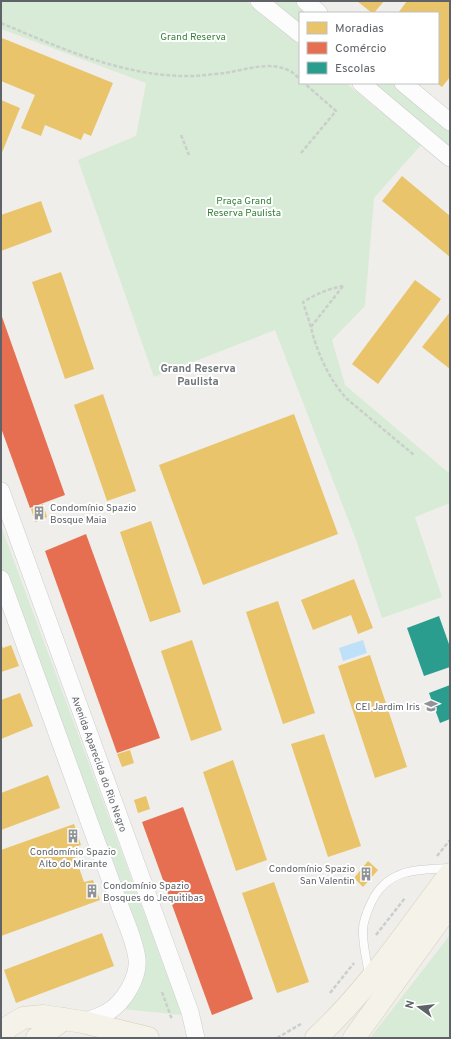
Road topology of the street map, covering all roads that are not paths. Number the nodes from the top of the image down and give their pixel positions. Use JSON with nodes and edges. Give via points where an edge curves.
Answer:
{"nodes":[{"id":1,"x":259,"y":1,"type":"edge"},
{"id":2,"x":305,"y":1,"type":"edge"},
{"id":3,"x":318,"y":12,"type":"edge"},
{"id":4,"x":299,"y":33,"type":"edge"},
{"id":5,"x":362,"y":84,"type":"edge"},
{"id":6,"x":404,"y":84,"type":"edge"},
{"id":7,"x":450,"y":122,"type":"edge"},
{"id":8,"x":450,"y":158,"type":"edge"},
{"id":9,"x":1,"y":491,"type":"edge"},
{"id":10,"x":1,"y":579,"type":"edge"},
{"id":11,"x":450,"y":868,"type":"edge"},
{"id":12,"x":450,"y":874,"type":"edge"},
{"id":13,"x":450,"y":905,"type":"edge"},
{"id":14,"x":369,"y":980,"type":"junction"},
{"id":15,"x":74,"y":1021,"type":"junction"},
{"id":16,"x":1,"y":1036,"type":"edge"},
{"id":17,"x":37,"y":1038,"type":"edge"},
{"id":18,"x":148,"y":1038,"type":"edge"},
{"id":19,"x":196,"y":1038,"type":"edge"},
{"id":20,"x":316,"y":1038,"type":"edge"},
{"id":21,"x":354,"y":1038,"type":"edge"}],
"edges":[{"from":1,"to":4,"type":"street"},
{"from":2,"to":3,"type":"street"},
{"from":5,"to":8,"type":"street"},
{"from":6,"to":7,"type":"street"},
{"from":9,"to":19,"type":"street","name":"Avenida Aparecida do Rio Negro","via":[[190,1012]]},
{"from":10,"to":15,"type":"street","via":[[136,953],[136,972],[120,1002],[107,1013]]},
{"from":11,"to":14,"type":"lane","via":[[404,872],[392,878],[373,897],[362,931]]},
{"from":12,"to":14,"type":"main road"},
{"from":13,"to":21,"type":"main road"},
{"from":14,"to":20,"type":"main road","via":[[339,1016]]},
{"from":15,"to":16,"type":"main road","via":[[43,1016],[23,1018],[8,1027]]},
{"from":15,"to":17,"type":"main road"},
{"from":15,"to":18,"type":"main road"}]}
